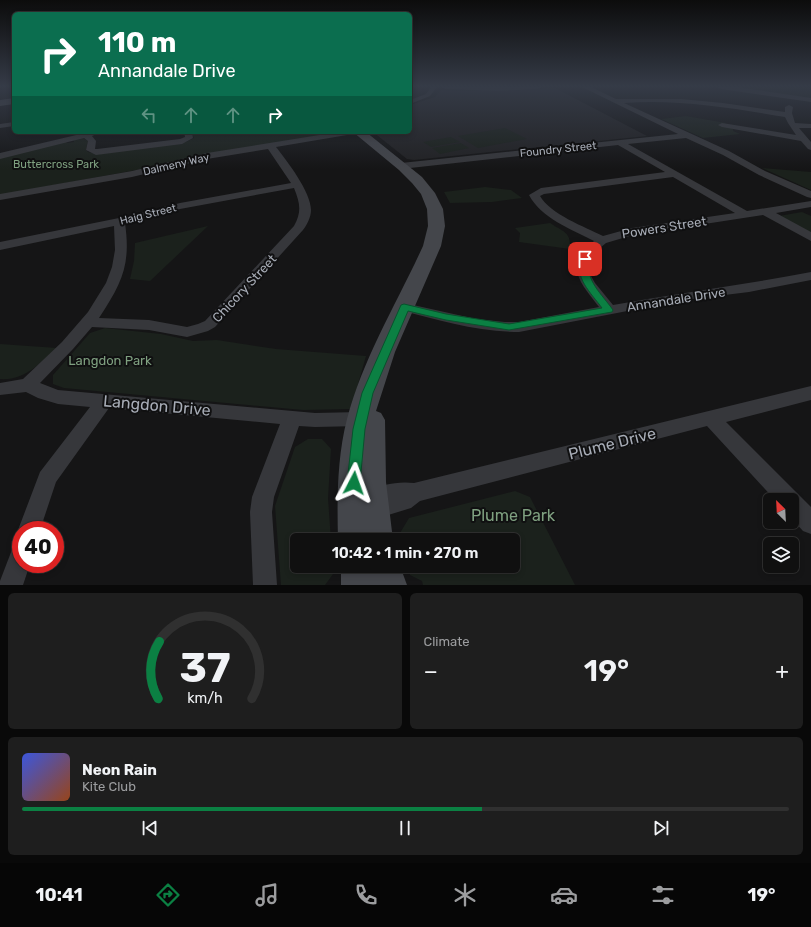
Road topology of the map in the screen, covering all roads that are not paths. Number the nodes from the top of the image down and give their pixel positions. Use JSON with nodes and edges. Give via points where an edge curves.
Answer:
{"nodes":[{"id":1,"x":643,"y":114,"type":"edge"},
{"id":2,"x":784,"y":114,"type":"edge"},
{"id":3,"x":788,"y":115,"type":"joint"},
{"id":4,"x":12,"y":124,"type":"edge"},
{"id":5,"x":722,"y":125,"type":"dead end"},
{"id":6,"x":794,"y":125,"type":"junction"},
{"id":7,"x":0,"y":126,"type":"edge"},
{"id":8,"x":811,"y":126,"type":"edge"},
{"id":9,"x":92,"y":134,"type":"edge"},
{"id":10,"x":188,"y":134,"type":"edge"},
{"id":11,"x":342,"y":134,"type":"edge"},
{"id":12,"x":361,"y":134,"type":"edge"},
{"id":13,"x":687,"y":135,"type":"junction"},
{"id":14,"x":87,"y":136,"type":"junction"},
{"id":15,"x":805,"y":139,"type":"junction"},
{"id":16,"x":620,"y":142,"type":"junction"},
{"id":17,"x":271,"y":147,"type":"junction"},
{"id":18,"x":811,"y":147,"type":"edge"},
{"id":19,"x":0,"y":156,"type":"edge"},
{"id":20,"x":402,"y":167,"type":"junction"},
{"id":21,"x":675,"y":174,"type":"junction"},
{"id":22,"x":296,"y":185,"type":"junction"},
{"id":23,"x":811,"y":195,"type":"edge"},
{"id":24,"x":0,"y":197,"type":"edge"},
{"id":25,"x":811,"y":204,"type":"edge"},
{"id":26,"x":764,"y":211,"type":"junction"},
{"id":27,"x":745,"y":214,"type":"junction"},
{"id":28,"x":119,"y":221,"type":"junction"},
{"id":29,"x":811,"y":237,"type":"edge"},
{"id":30,"x":602,"y":240,"type":"junction"},
{"id":31,"x":0,"y":246,"type":"edge"},
{"id":32,"x":811,"y":276,"type":"edge"},
{"id":33,"x":403,"y":310,"type":"junction"},
{"id":34,"x":609,"y":310,"type":"junction"},
{"id":35,"x":88,"y":322,"type":"junction"},
{"id":36,"x":28,"y":386,"type":"junction"},
{"id":37,"x":0,"y":389,"type":"edge"},
{"id":38,"x":811,"y":393,"type":"edge"},
{"id":39,"x":105,"y":401,"type":"junction"},
{"id":40,"x":292,"y":418,"type":"junction"},
{"id":41,"x":710,"y":418,"type":"junction"},
{"id":42,"x":364,"y":424,"type":"junction"},
{"id":43,"x":782,"y":493,"type":"edge"},
{"id":44,"x":366,"y":505,"type":"junction"},
{"id":45,"x":799,"y":510,"type":"edge"},
{"id":46,"x":32,"y":521,"type":"edge"},
{"id":47,"x":811,"y":523,"type":"edge"},
{"id":48,"x":357,"y":533,"type":"edge"},
{"id":49,"x":374,"y":533,"type":"edge"},
{"id":50,"x":15,"y":573,"type":"edge"},
{"id":51,"x":358,"y":573,"type":"edge"},
{"id":52,"x":385,"y":573,"type":"edge"},
{"id":53,"x":11,"y":585,"type":"edge"},
{"id":54,"x":265,"y":585,"type":"edge"},
{"id":55,"x":359,"y":585,"type":"edge"},
{"id":56,"x":389,"y":585,"type":"edge"}],
"edges":[{"from":1,"to":13,"type":"street"},
{"from":2,"to":3,"type":"street"},
{"from":3,"to":6,"type":"street"},
{"from":4,"to":7,"type":"street"},
{"from":5,"to":15,"type":"street"},
{"from":6,"to":8,"type":"street"},
{"from":6,"to":15,"type":"street"},
{"from":9,"to":14,"type":"street"},
{"from":10,"to":14,"type":"street","via":[[189,137],[184,140],[96,152],[90,150],[92,141]]},
{"from":11,"to":17,"type":"street","name":"Dalmeny Way"},
{"from":12,"to":20,"type":"street"},
{"from":13,"to":16,"type":"street","name":"Foundry Street"},
{"from":13,"to":23,"type":"street"},
{"from":14,"to":19,"type":"street"},
{"from":15,"to":18,"type":"street"},
{"from":16,"to":20,"type":"street","name":"Foundry Street"},
{"from":16,"to":21,"type":"street"},
{"from":17,"to":22,"type":"street","name":"Chicory Street"},
{"from":17,"to":24,"type":"street","name":"Dalmeny Way","via":[[207,156],[139,172]]},
{"from":20,"to":33,"type":"street","via":[[426,189],[438,220],[434,242]]},
{"from":21,"to":27,"type":"street"},
{"from":21,"to":30,"type":"street","via":[[541,191],[534,195],[554,216]]},
{"from":22,"to":28,"type":"street","name":"Haig Street","via":[[180,206]]},
{"from":22,"to":35,"type":"street","name":"Chicory Street","via":[[306,206],[299,228],[210,324],[187,332],[149,325]]},
{"from":25,"to":26,"type":"street","name":"Powers Street"},
{"from":26,"to":27,"type":"street","name":"Powers Street"},
{"from":26,"to":29,"type":"street"},
{"from":27,"to":30,"type":"street","name":"Powers Street","via":[[632,232]]},
{"from":28,"to":31,"type":"street","name":"Haig Street"},
{"from":28,"to":35,"type":"street","via":[[119,267],[108,293]]},
{"from":30,"to":34,"type":"street","name":"Powers Street","via":[[588,252],[583,267],[589,285]]},
{"from":32,"to":34,"type":"street","name":"Annandale Drive"},
{"from":33,"to":34,"type":"street","name":"Annandale Drive","via":[[422,316],[446,317],[509,327]]},
{"from":33,"to":42,"type":"street","via":[[375,376]]},
{"from":35,"to":36,"type":"street"},
{"from":36,"to":37,"type":"street","name":"Langdon Drive"},
{"from":36,"to":39,"type":"street","name":"Langdon Drive","via":[[58,397]]},
{"from":38,"to":41,"type":"street","name":"Plume Drive"},
{"from":39,"to":40,"type":"street","name":"Langdon Drive"},
{"from":39,"to":46,"type":"street","via":[[47,478]]},
{"from":40,"to":42,"type":"street","name":"Langdon Drive","via":[[315,420],[333,426]]},
{"from":40,"to":54,"type":"street","via":[[263,497],[261,512]]},
{"from":41,"to":43,"type":"street"},
{"from":41,"to":44,"type":"street","name":"Plume Drive","via":[[414,493],[403,501]]},
{"from":42,"to":44,"type":"street"},
{"from":44,"to":48,"type":"street"},
{"from":44,"to":49,"type":"street"},
{"from":45,"to":47,"type":"street"},
{"from":50,"to":53,"type":"street"},
{"from":51,"to":55,"type":"street"},
{"from":52,"to":56,"type":"street"}]}
